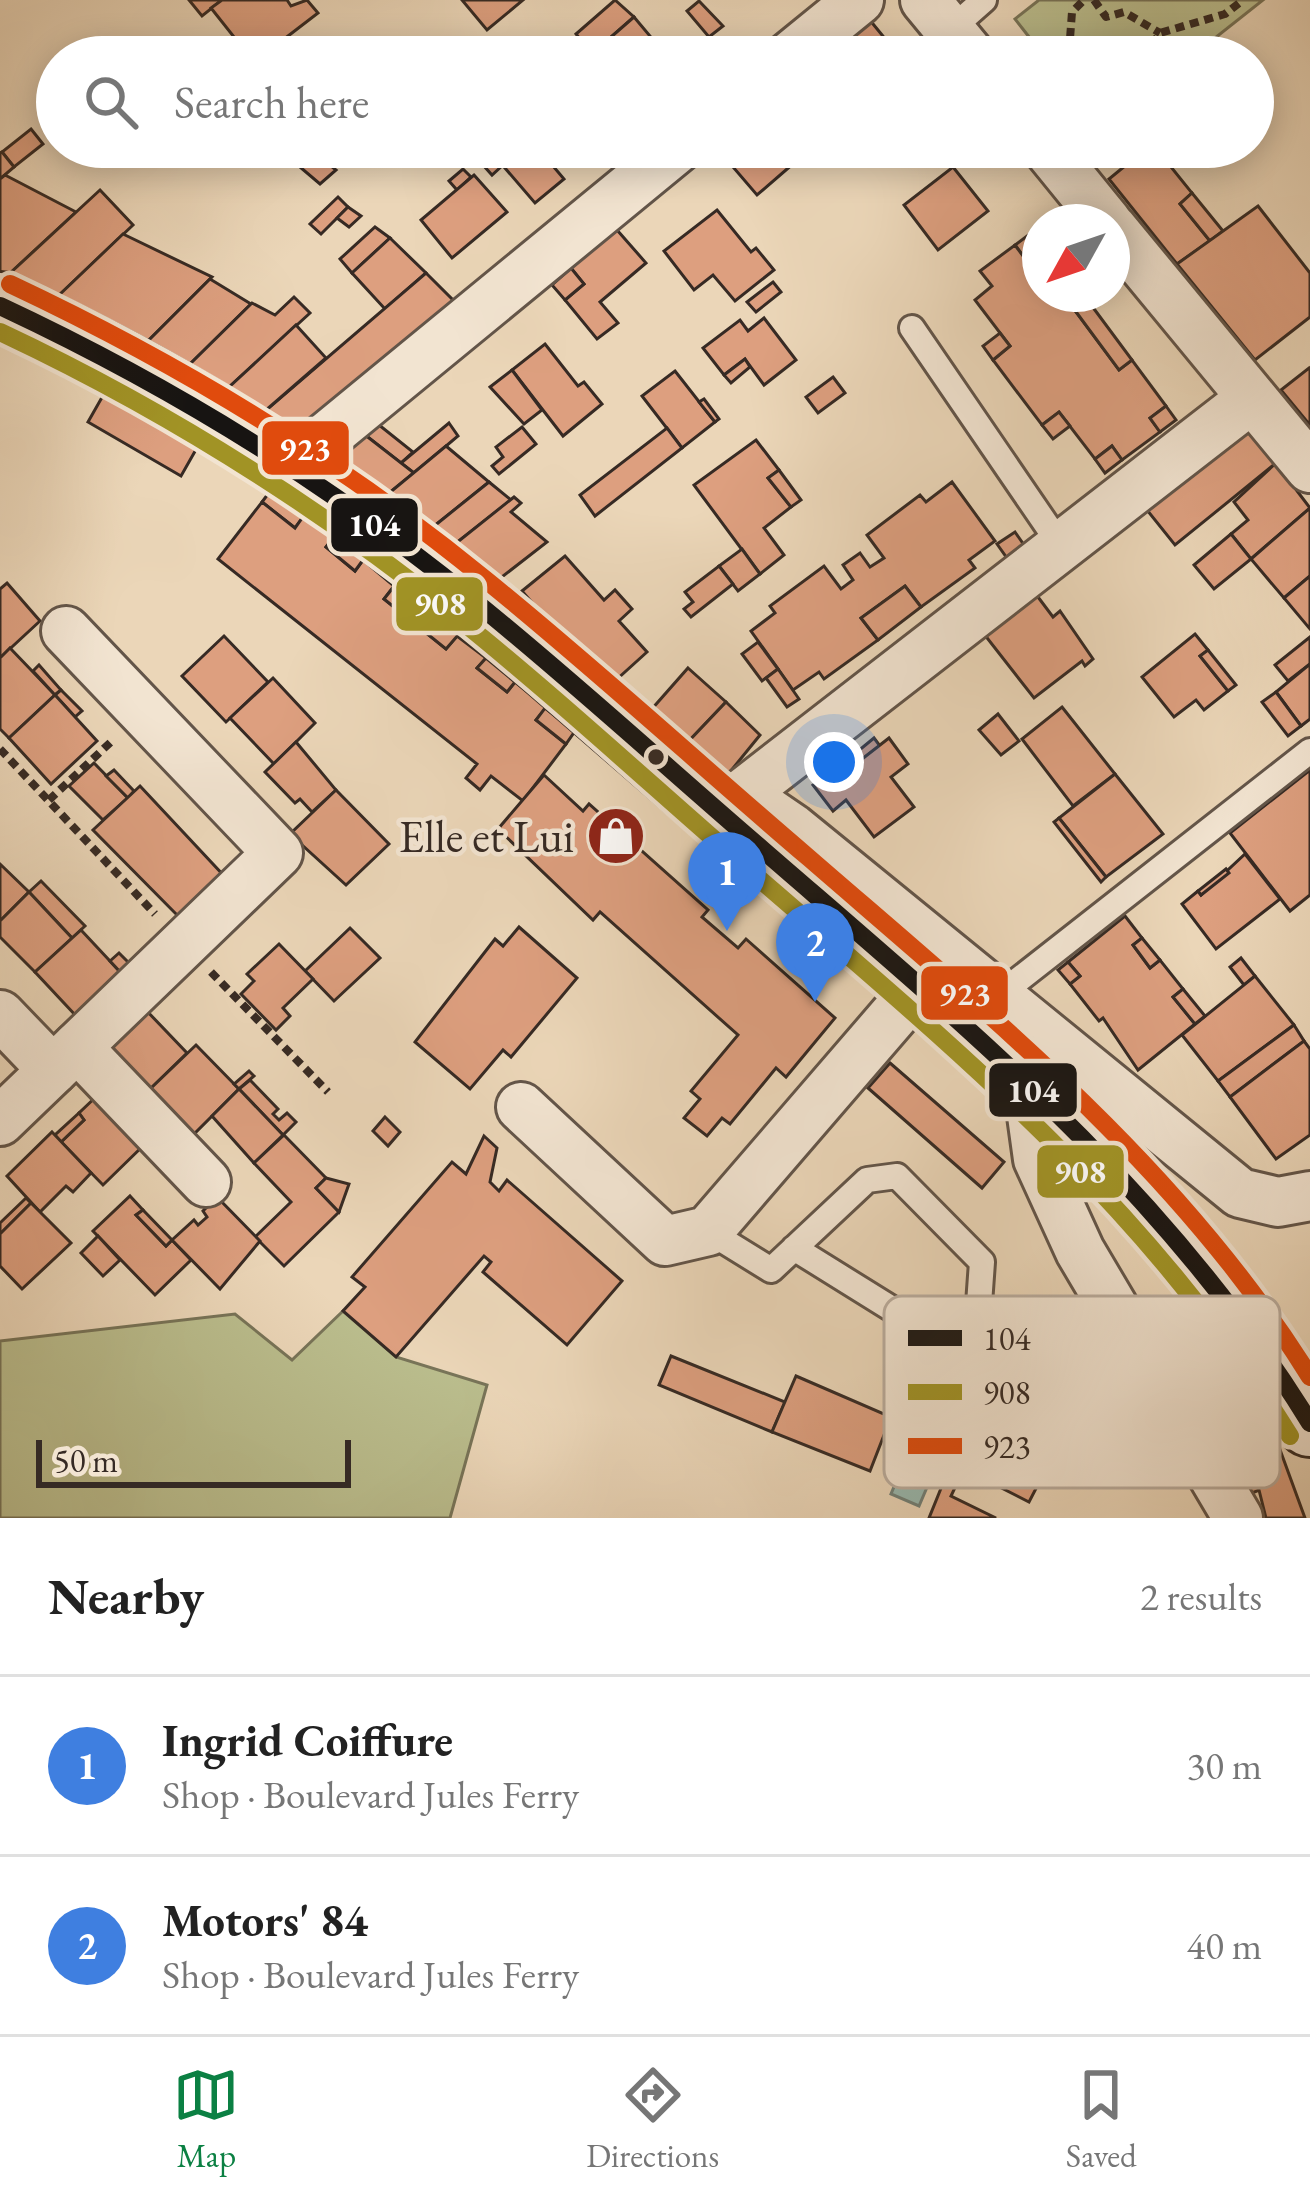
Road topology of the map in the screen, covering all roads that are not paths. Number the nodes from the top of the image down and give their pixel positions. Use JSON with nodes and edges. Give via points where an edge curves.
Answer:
{"nodes":[{"id":1,"x":859,"y":0,"type":"edge"},
{"id":2,"x":815,"y":36,"type":"edge"},
{"id":3,"x":653,"y":168,"type":"edge"},
{"id":4,"x":1063,"y":168,"type":"edge"},
{"id":5,"x":1092,"y":204,"type":"edge"},
{"id":6,"x":1130,"y":251,"type":"edge"},
{"id":7,"x":0,"y":306,"type":"edge"},
{"id":8,"x":912,"y":328,"type":"dead end"},
{"id":9,"x":1251,"y":399,"type":"junction"},
{"id":10,"x":292,"y":464,"type":"junction"},
{"id":11,"x":1310,"y":467,"type":"edge"},
{"id":12,"x":1060,"y":546,"type":"junction"},
{"id":13,"x":65,"y":631,"type":"dead end"},
{"id":14,"x":1310,"y":751,"type":"edge"},
{"id":15,"x":732,"y":806,"type":"junction"},
{"id":16,"x":920,"y":985,"type":"junction"},
{"id":17,"x":999,"y":995,"type":"junction"},
{"id":18,"x":0,"y":1015,"type":"edge"},
{"id":19,"x":65,"y":1059,"type":"junction"},
{"id":20,"x":1027,"y":1079,"type":"junction"},
{"id":21,"x":521,"y":1107,"type":"dead end"},
{"id":22,"x":0,"y":1121,"type":"edge"},
{"id":23,"x":206,"y":1182,"type":"dead end"},
{"id":24,"x":1294,"y":1199,"type":"edge"},
{"id":25,"x":708,"y":1231,"type":"junction"},
{"id":26,"x":794,"y":1248,"type":"junction"},
{"id":27,"x":980,"y":1296,"type":"edge"},
{"id":28,"x":1107,"y":1296,"type":"edge"},
{"id":29,"x":1227,"y":1296,"type":"edge"},
{"id":30,"x":884,"y":1304,"type":"edge"},
{"id":31,"x":1280,"y":1377,"type":"edge"},
{"id":32,"x":1310,"y":1423,"type":"edge"},
{"id":33,"x":1220,"y":1488,"type":"edge"},
{"id":34,"x":1238,"y":1518,"type":"edge"}],
"edges":[{"from":1,"to":2,"type":"street"},
{"from":3,"to":10,"type":"street"},
{"from":4,"to":5,"type":"street"},
{"from":6,"to":9,"type":"street"},
{"from":7,"to":10,"type":"main road","via":[[139,372]]},
{"from":8,"to":12,"type":"lane"},
{"from":9,"to":11,"type":"street"},
{"from":9,"to":12,"type":"street"},
{"from":10,"to":15,"type":"main road"},
{"from":12,"to":15,"type":"street"},
{"from":13,"to":19,"type":"street","via":[[278,853]]},
{"from":14,"to":17,"type":"lane"},
{"from":15,"to":16,"type":"main road"},
{"from":15,"to":17,"type":"street"},
{"from":16,"to":20,"type":"main road"},
{"from":16,"to":25,"type":"street"},
{"from":17,"to":24,"type":"street","via":[[1240,1192]]},
{"from":18,"to":19,"type":"street"},
{"from":19,"to":22,"type":"street"},
{"from":19,"to":23,"type":"street"},
{"from":20,"to":28,"type":"street","via":[[1038,1159]]},
{"from":20,"to":29,"type":"main road","via":[[1115,1162]]},
{"from":21,"to":25,"type":"street","via":[[665,1241]]},
{"from":25,"to":26,"type":"lane","via":[[771,1270]]},
{"from":26,"to":27,"type":"lane","via":[[867,1180],[897,1176],[982,1262]]},
{"from":26,"to":30,"type":"lane"},
{"from":31,"to":32,"type":"main road"},
{"from":33,"to":34,"type":"street"}]}
